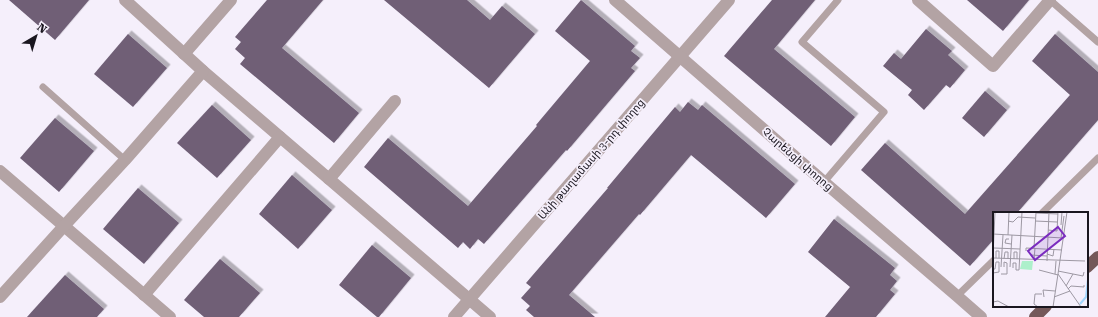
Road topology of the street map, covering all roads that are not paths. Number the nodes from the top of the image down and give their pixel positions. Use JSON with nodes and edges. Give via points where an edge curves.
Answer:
{"nodes":[{"id":1,"x":125,"y":0,"type":"edge"},
{"id":2,"x":231,"y":0,"type":"edge"},
{"id":3,"x":615,"y":0,"type":"edge"},
{"id":4,"x":729,"y":0,"type":"edge"},
{"id":5,"x":838,"y":0,"type":"edge"},
{"id":6,"x":918,"y":0,"type":"edge"},
{"id":7,"x":1050,"y":0,"type":"edge"},
{"id":8,"x":1098,"y":42,"type":"edge"},
{"id":9,"x":184,"y":54,"type":"junction"},
{"id":10,"x":680,"y":56,"type":"junction"},
{"id":11,"x":203,"y":70,"type":"junction"},
{"id":12,"x":43,"y":87,"type":"dead end"},
{"id":13,"x":395,"y":101,"type":"dead end"},
{"id":14,"x":280,"y":137,"type":"junction"},
{"id":15,"x":1098,"y":158,"type":"edge"},
{"id":16,"x":125,"y":160,"type":"junction"},
{"id":17,"x":0,"y":171,"type":"edge"},
{"id":18,"x":329,"y":179,"type":"junction"},
{"id":19,"x":824,"y":182,"type":"junction"},
{"id":20,"x":1043,"y":212,"type":"edge"},
{"id":21,"x":64,"y":226,"type":"junction"},
{"id":22,"x":1098,"y":257,"type":"edge"},
{"id":23,"x":993,"y":261,"type":"edge"},
{"id":24,"x":1088,"y":266,"type":"edge"},
{"id":25,"x":144,"y":295,"type":"junction"},
{"id":26,"x":957,"y":296,"type":"junction"},
{"id":27,"x":0,"y":298,"type":"edge"},
{"id":28,"x":470,"y":299,"type":"junction"},
{"id":29,"x":1045,"y":307,"type":"edge"},
{"id":30,"x":170,"y":317,"type":"edge"},
{"id":31,"x":454,"y":317,"type":"edge"},
{"id":32,"x":490,"y":317,"type":"edge"},
{"id":33,"x":981,"y":317,"type":"edge"},
{"id":34,"x":1035,"y":317,"type":"edge"}],
"edges":[{"from":1,"to":9,"type":"street"},
{"from":2,"to":9,"type":"street"},
{"from":3,"to":10,"type":"street","name":"Չարենցի փողոց"},
{"from":4,"to":10,"type":"street","name":"Անի թաղամասի 3-րդ փողոց"},
{"from":5,"to":19,"type":"lane","via":[[802,42],[884,112]]},
{"from":6,"to":7,"type":"street","via":[[994,66]]},
{"from":7,"to":8,"type":"lane"},
{"from":9,"to":11,"type":"street"},
{"from":10,"to":19,"type":"street","name":"Չարենցի փողոց"},
{"from":10,"to":28,"type":"street","name":"Անի թաղամասի 3-րդ փողոց"},
{"from":11,"to":14,"type":"street"},
{"from":11,"to":16,"type":"street"},
{"from":12,"to":16,"type":"lane"},
{"from":13,"to":18,"type":"street"},
{"from":14,"to":18,"type":"street"},
{"from":14,"to":25,"type":"street"},
{"from":15,"to":20,"type":"lane"},
{"from":16,"to":21,"type":"street"},
{"from":17,"to":21,"type":"street"},
{"from":18,"to":28,"type":"street"},
{"from":19,"to":26,"type":"street","name":"Չարենցի փողոց"},
{"from":21,"to":25,"type":"street"},
{"from":21,"to":27,"type":"street"},
{"from":22,"to":24,"type":"highway"},
{"from":23,"to":26,"type":"lane"},
{"from":25,"to":30,"type":"street"},
{"from":26,"to":33,"type":"street","name":"Չարենցի փողոց"},
{"from":28,"to":31,"type":"street","name":"Անի թաղամասի 3-րդ փողոց"},
{"from":28,"to":32,"type":"street"},
{"from":29,"to":34,"type":"highway"}]}
